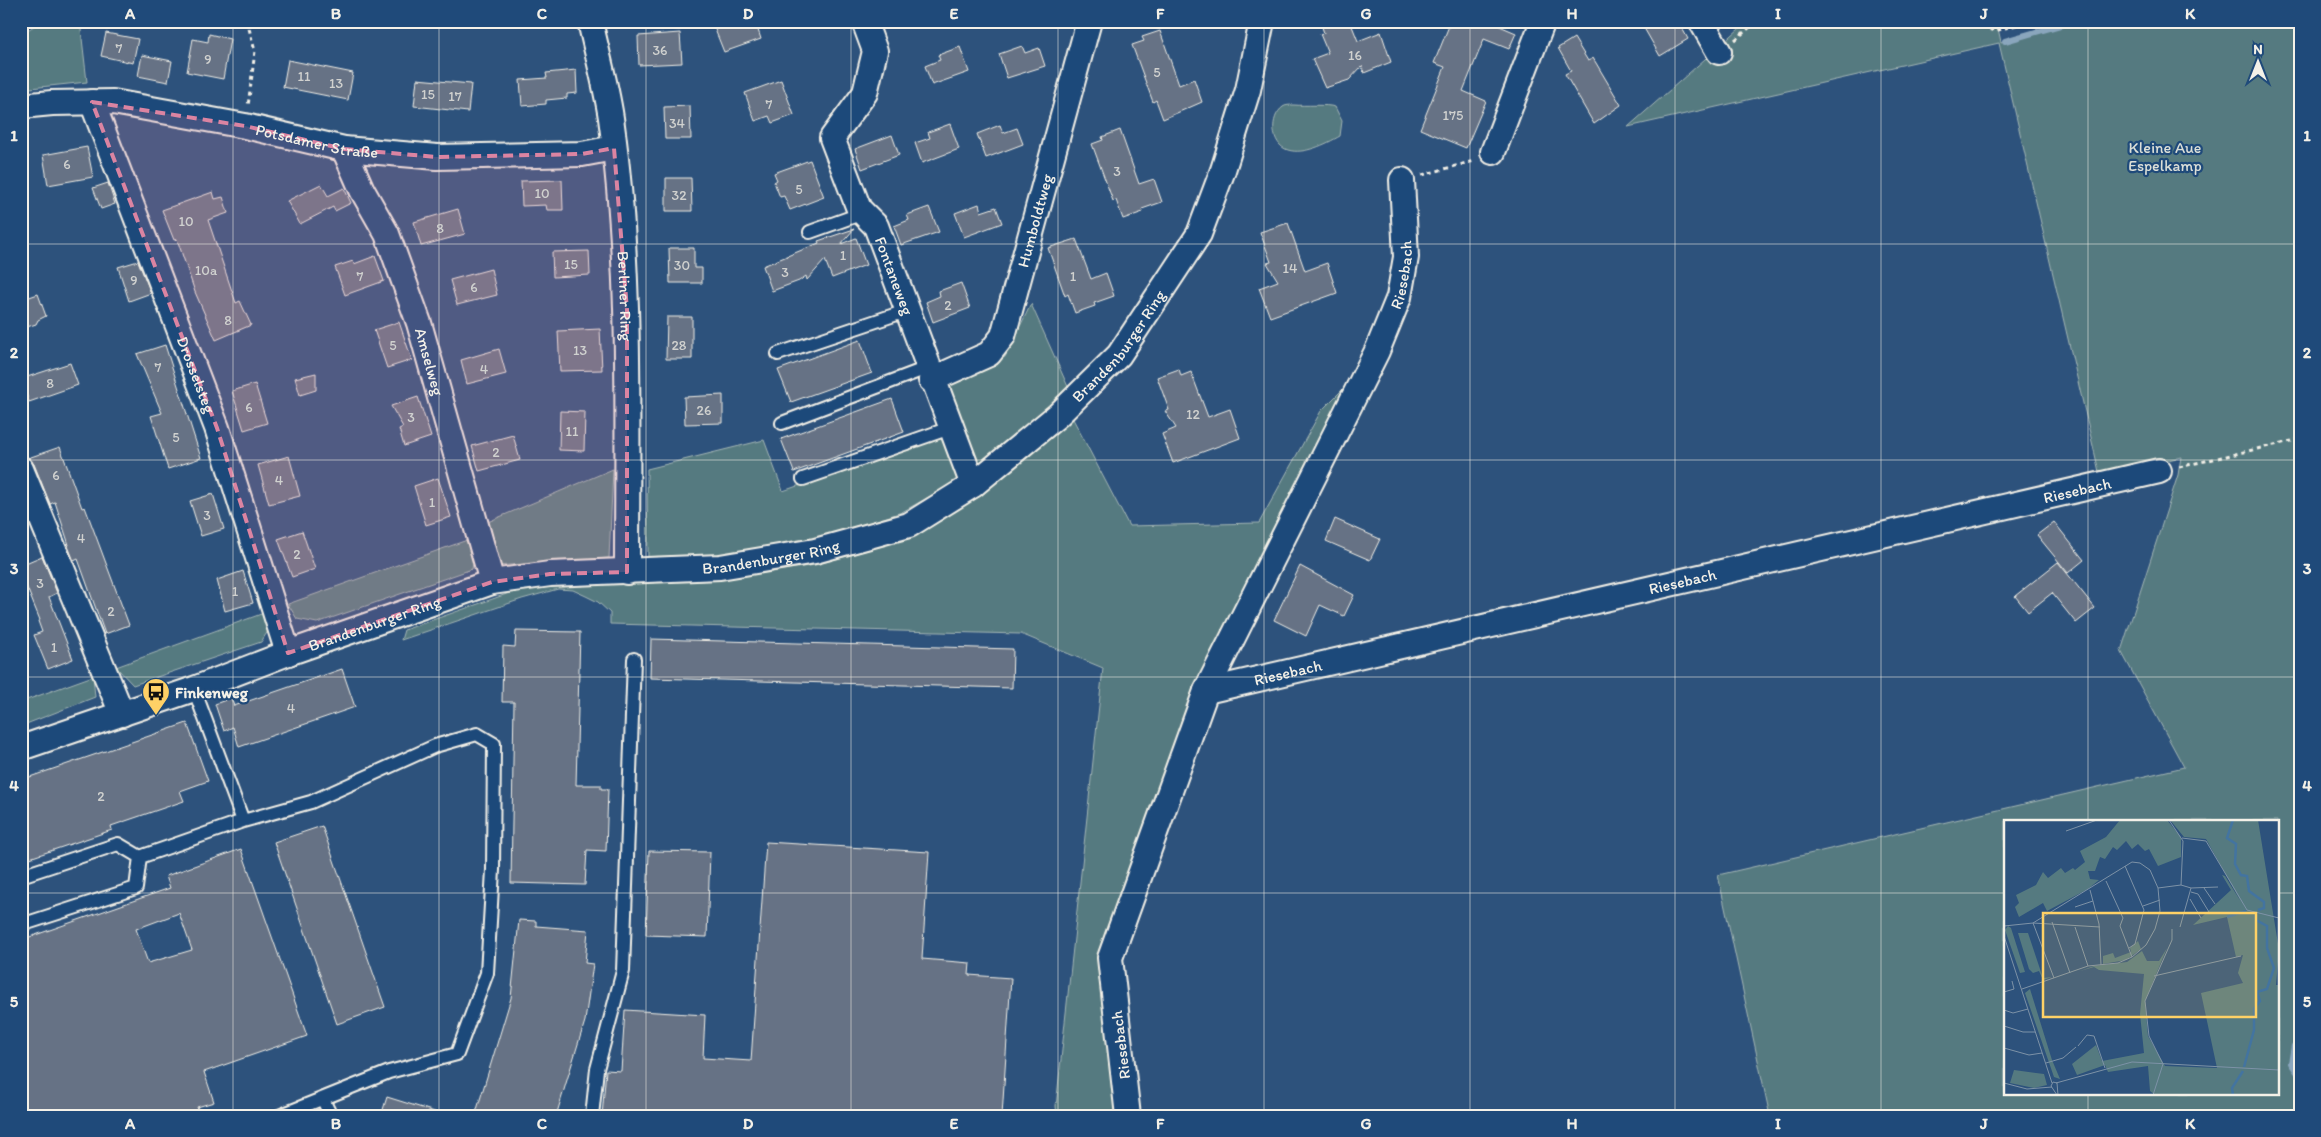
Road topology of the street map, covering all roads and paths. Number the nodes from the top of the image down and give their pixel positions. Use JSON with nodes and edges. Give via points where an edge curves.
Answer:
{"nodes":[{"id":1,"x":247,"y":21,"type":"edge"},
{"id":2,"x":864,"y":21,"type":"edge"},
{"id":3,"x":1089,"y":21,"type":"edge"},
{"id":4,"x":1262,"y":21,"type":"edge"},
{"id":5,"x":1542,"y":21,"type":"edge"},
{"id":6,"x":1701,"y":21,"type":"edge"},
{"id":7,"x":1758,"y":21,"type":"edge"},
{"id":8,"x":1967,"y":21,"type":"edge"},
{"id":9,"x":2030,"y":21,"type":"edge"},
{"id":10,"x":592,"y":22,"type":"edge"},
{"id":11,"x":1719,"y":52,"type":"joint"},
{"id":12,"x":92,"y":102,"type":"junction"},
{"id":13,"x":21,"y":106,"type":"edge"},
{"id":14,"x":245,"y":126,"type":"junction"},
{"id":15,"x":614,"y":148,"type":"junction"},
{"id":16,"x":344,"y":149,"type":"junction"},
{"id":17,"x":1493,"y":152,"type":"joint"},
{"id":18,"x":1402,"y":180,"type":"joint"},
{"id":19,"x":864,"y":213,"type":"junction"},
{"id":20,"x":810,"y":232,"type":"dead end"},
{"id":21,"x":906,"y":311,"type":"junction"},
{"id":22,"x":778,"y":354,"type":"dead end"},
{"id":23,"x":929,"y":374,"type":"junction"},
{"id":24,"x":782,"y":423,"type":"dead end"},
{"id":25,"x":950,"y":428,"type":"junction"},
{"id":26,"x":2300,"y":439,"type":"edge"},
{"id":27,"x":21,"y":469,"type":"edge"},
{"id":28,"x":2160,"y":471,"type":"joint"},
{"id":29,"x":803,"y":479,"type":"dead end"},
{"id":30,"x":973,"y":485,"type":"junction"},
{"id":31,"x":627,"y":572,"type":"junction"},
{"id":32,"x":492,"y":582,"type":"junction"},
{"id":33,"x":288,"y":653,"type":"junction"},
{"id":34,"x":634,"y":659,"type":"dead end"},
{"id":35,"x":194,"y":690,"type":"junction"},
{"id":36,"x":1206,"y":692,"type":"junction"},
{"id":37,"x":122,"y":714,"type":"junction"},
{"id":38,"x":21,"y":748,"type":"edge"},
{"id":39,"x":243,"y":821,"type":"junction"},
{"id":40,"x":140,"y":857,"type":"junction"},
{"id":41,"x":21,"y":876,"type":"edge"},
{"id":42,"x":21,"y":925,"type":"edge"},
{"id":43,"x":323,"y":1100,"type":"junction"},
{"id":44,"x":278,"y":1116,"type":"edge"},
{"id":45,"x":331,"y":1116,"type":"edge"},
{"id":46,"x":592,"y":1116,"type":"edge"},
{"id":47,"x":1128,"y":1116,"type":"edge"}],
"edges":[{"from":1,"to":14,"type":"path","via":[[255,51]]},
{"from":2,"to":19,"type":"street","name":"Fontaneweg","via":[[875,51],[865,93],[832,138],[859,209]]},
{"from":3,"to":23,"type":"street","name":"Humboldtweg","via":[[1003,336],[989,354]]},
{"from":4,"to":30,"type":"street","name":"Brandenburger Ring","via":[[1248,90],[1223,170],[1198,234],[1119,355],[1058,415]]},
{"from":5,"to":17,"type":"street"},
{"from":6,"to":11,"type":"street"},
{"from":7,"to":11,"type":"path"},
{"from":8,"to":9,"type":"path","via":[[1996,31]]},
{"from":10,"to":15,"type":"street","name":"Berliner Ring","via":[[611,116]]},
{"from":12,"to":13,"type":"street","name":"Potsdamer Straße"},
{"from":12,"to":14,"type":"street","name":"Potsdamer Straße","via":[[113,102]]},
{"from":12,"to":33,"type":"street","name":"Drosselsteg","via":[[217,428]]},
{"from":14,"to":16,"type":"street","name":"Potsdamer Straße"},
{"from":15,"to":16,"type":"street","name":"Potsdamer Straße","via":[[582,154],[437,157]]},
{"from":15,"to":31,"type":"street","name":"Berliner Ring","via":[[627,310]]},
{"from":16,"to":32,"type":"street","name":"Amselweg","via":[[387,234],[419,323]]},
{"from":17,"to":18,"type":"path","via":[[1471,163]]},
{"from":18,"to":36,"type":"street","name":"Riesebach","via":[[1406,257],[1399,297],[1377,351]]},
{"from":19,"to":20,"type":"lane"},
{"from":19,"to":21,"type":"street","name":"Fontaneweg","via":[[876,226]]},
{"from":21,"to":22,"type":"lane"},
{"from":21,"to":23,"type":"street","name":"Fontaneweg"},
{"from":23,"to":24,"type":"lane"},
{"from":23,"to":25,"type":"street","name":"Fontaneweg"},
{"from":25,"to":29,"type":"lane"},
{"from":25,"to":30,"type":"street","name":"Fontaneweg"},
{"from":26,"to":28,"type":"path"},
{"from":27,"to":37,"type":"street"},
{"from":28,"to":36,"type":"street","name":"Riesebach"},
{"from":30,"to":31,"type":"street","name":"Brandenburger Ring","via":[[909,525],[815,551],[720,567]]},
{"from":31,"to":32,"type":"street","name":"Brandenburger Ring","via":[[550,574]]},
{"from":32,"to":33,"type":"street","name":"Brandenburger Ring"},
{"from":33,"to":35,"type":"street","name":"Brandenburger Ring"},
{"from":34,"to":46,"type":"lane","via":[[623,971],[597,1069]]},
{"from":35,"to":37,"type":"street","name":"Brandenburger Ring"},
{"from":35,"to":39,"type":"lane"},
{"from":36,"to":47,"type":"street","name":"Riesebach","via":[[1110,958]]},
{"from":37,"to":38,"type":"street","name":"Brandenburger Ring"},
{"from":39,"to":40,"type":"lane"},
{"from":39,"to":43,"type":"lane","via":[[311,802],[435,746],[477,734],[494,744],[493,870],[487,973],[457,1054],[389,1072]]},
{"from":40,"to":41,"type":"lane","via":[[118,844]]},
{"from":40,"to":42,"type":"lane","via":[[136,888]]},
{"from":43,"to":44,"type":"lane"},
{"from":43,"to":45,"type":"lane"}]}
